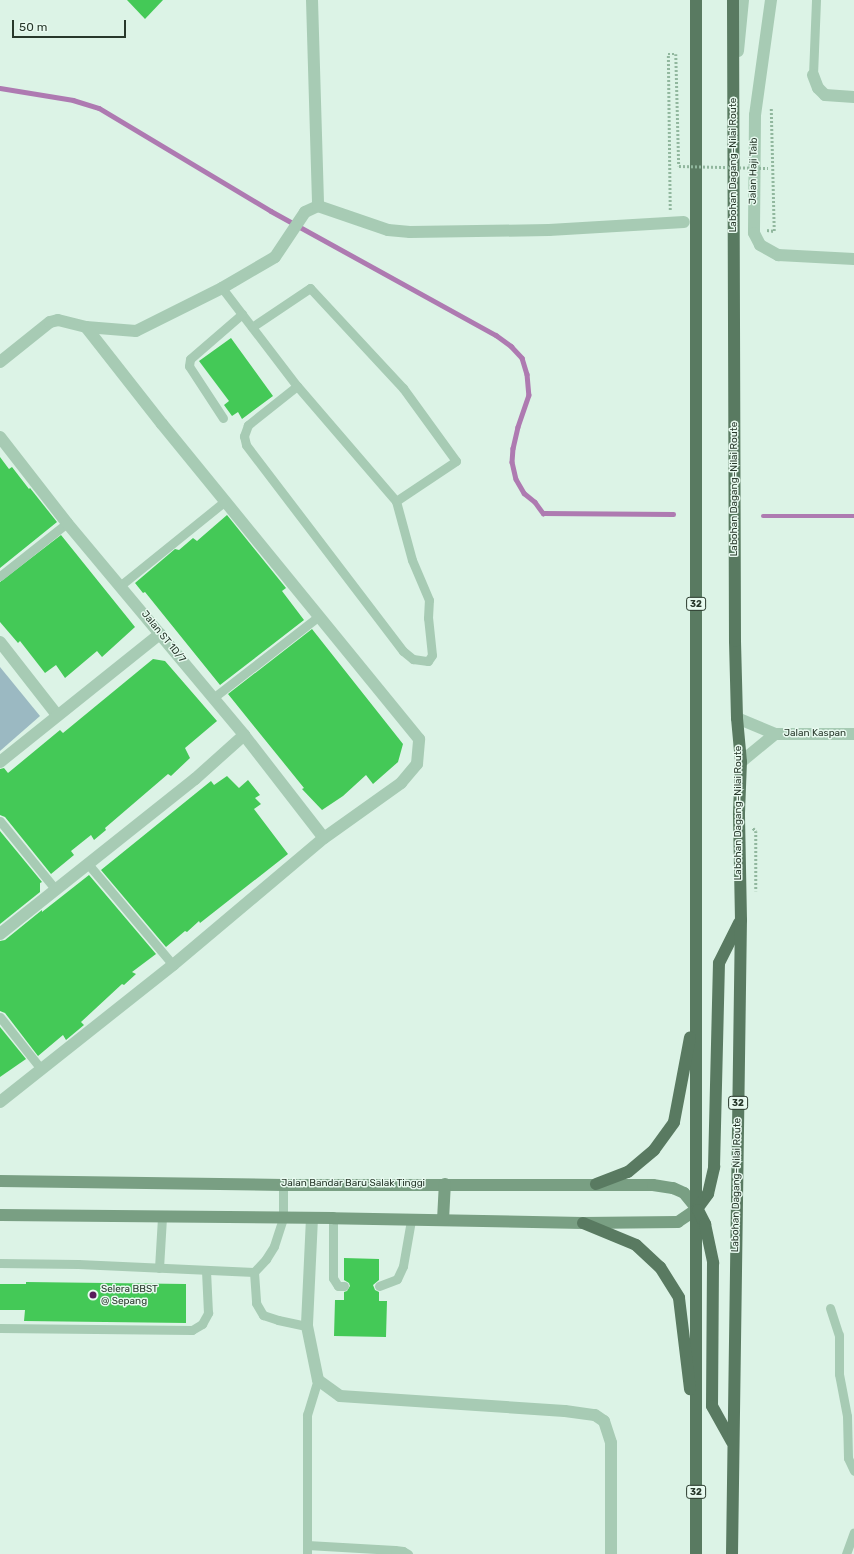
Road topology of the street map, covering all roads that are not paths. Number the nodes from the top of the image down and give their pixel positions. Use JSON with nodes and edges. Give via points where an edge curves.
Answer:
{"nodes":[{"id":1,"x":312,"y":0,"type":"edge"},
{"id":2,"x":696,"y":0,"type":"edge"},
{"id":3,"x":732,"y":0,"type":"edge"},
{"id":4,"x":743,"y":0,"type":"edge"},
{"id":5,"x":771,"y":0,"type":"edge"},
{"id":6,"x":816,"y":0,"type":"edge"},
{"id":7,"x":813,"y":75,"type":"joint"},
{"id":8,"x":734,"y":93,"type":"junction"},
{"id":9,"x":854,"y":97,"type":"edge"},
{"id":10,"x":318,"y":206,"type":"junction"},
{"id":11,"x":684,"y":222,"type":"dead end"},
{"id":12,"x":854,"y":259,"type":"edge"},
{"id":13,"x":222,"y":288,"type":"junction"},
{"id":14,"x":242,"y":314,"type":"junction"},
{"id":15,"x":252,"y":327,"type":"junction"},
{"id":16,"x":86,"y":328,"type":"junction"},
{"id":17,"x":0,"y":362,"type":"edge"},
{"id":18,"x":297,"y":386,"type":"junction"},
{"id":19,"x":223,"y":418,"type":"dead end"},
{"id":20,"x":0,"y":437,"type":"edge"},
{"id":21,"x":396,"y":501,"type":"junction"},
{"id":22,"x":225,"y":502,"type":"junction"},
{"id":23,"x":67,"y":523,"type":"junction"},
{"id":24,"x":0,"y":576,"type":"edge"},
{"id":25,"x":121,"y":585,"type":"junction"},
{"id":26,"x":319,"y":616,"type":"junction"},
{"id":27,"x":160,"y":634,"type":"junction"},
{"id":28,"x":0,"y":642,"type":"edge"},
{"id":29,"x":213,"y":698,"type":"junction"},
{"id":30,"x":57,"y":715,"type":"junction"},
{"id":31,"x":737,"y":718,"type":"junction"},
{"id":32,"x":775,"y":734,"type":"junction"},
{"id":33,"x":854,"y":734,"type":"edge"},
{"id":34,"x":244,"y":735,"type":"junction"},
{"id":35,"x":0,"y":762,"type":"edge"},
{"id":36,"x":741,"y":762,"type":"junction"},
{"id":37,"x":0,"y":821,"type":"edge"},
{"id":38,"x":324,"y":838,"type":"junction"},
{"id":39,"x":88,"y":864,"type":"junction"},
{"id":40,"x":56,"y":890,"type":"junction"},
{"id":41,"x":740,"y":920,"type":"junction"},
{"id":42,"x":0,"y":934,"type":"edge"},
{"id":43,"x":696,"y":962,"type":"junction"},
{"id":44,"x":173,"y":965,"type":"junction"},
{"id":45,"x":0,"y":1018,"type":"edge"},
{"id":46,"x":41,"y":1069,"type":"junction"},
{"id":47,"x":0,"y":1102,"type":"edge"},
{"id":48,"x":0,"y":1181,"type":"edge"},
{"id":49,"x":445,"y":1184,"type":"junction"},
{"id":50,"x":596,"y":1184,"type":"junction"},
{"id":51,"x":283,"y":1185,"type":"junction"},
{"id":52,"x":697,"y":1209,"type":"junction"},
{"id":53,"x":0,"y":1215,"type":"edge"},
{"id":54,"x":162,"y":1217,"type":"junction"},
{"id":55,"x":283,"y":1218,"type":"junction"},
{"id":56,"x":312,"y":1218,"type":"junction"},
{"id":57,"x":333,"y":1218,"type":"junction"},
{"id":58,"x":411,"y":1220,"type":"junction"},
{"id":59,"x":443,"y":1220,"type":"junction"},
{"id":60,"x":582,"y":1223,"type":"junction"},
{"id":61,"x":0,"y":1263,"type":"edge"},
{"id":62,"x":159,"y":1268,"type":"junction"},
{"id":63,"x":206,"y":1270,"type":"junction"},
{"id":64,"x":254,"y":1272,"type":"junction"},
{"id":65,"x":344,"y":1286,"type":"dead end"},
{"id":66,"x":378,"y":1286,"type":"dead end"},
{"id":67,"x":830,"y":1308,"type":"dead end"},
{"id":68,"x":307,"y":1326,"type":"junction"},
{"id":69,"x":0,"y":1328,"type":"edge"},
{"id":70,"x":318,"y":1380,"type":"junction"},
{"id":71,"x":695,"y":1430,"type":"junction"},
{"id":72,"x":733,"y":1443,"type":"junction"},
{"id":73,"x":854,"y":1471,"type":"edge"},
{"id":74,"x":854,"y":1532,"type":"edge"},
{"id":75,"x":307,"y":1550,"type":"edge"},
{"id":76,"x":408,"y":1554,"type":"edge"},
{"id":77,"x":611,"y":1554,"type":"edge"},
{"id":78,"x":696,"y":1554,"type":"edge"},
{"id":79,"x":732,"y":1554,"type":"edge"},
{"id":80,"x":846,"y":1554,"type":"edge"}],
"edges":[{"from":1,"to":10,"type":"street"},
{"from":2,"to":43,"type":"main road","number":"32"},
{"from":3,"to":8,"type":"main road","name":"Labohan Dagang–Nilai Route","number":"32"},
{"from":4,"to":8,"type":"street"},
{"from":5,"to":12,"type":"street","name":"Jalan Haji Taib","via":[[754,115],[754,233],[760,245],[778,255]]},
{"from":6,"to":7,"type":"lane"},
{"from":7,"to":9,"type":"street","via":[[818,88],[825,95]]},
{"from":8,"to":31,"type":"main road","name":"Labohan Dagang–Nilai Route","number":"32"},
{"from":10,"to":11,"type":"street","via":[[388,230],[410,232],[549,230]]},
{"from":10,"to":13,"type":"street","via":[[305,212],[275,257]]},
{"from":13,"to":14,"type":"lane"},
{"from":13,"to":16,"type":"street","via":[[136,331]]},
{"from":14,"to":15,"type":"lane"},
{"from":14,"to":19,"type":"lane","via":[[190,359],[189,366]]},
{"from":15,"to":18,"type":"lane"},
{"from":15,"to":21,"type":"lane","via":[[310,288],[403,388],[456,461]]},
{"from":16,"to":17,"type":"street","via":[[58,320],[50,322]]},
{"from":16,"to":22,"type":"street"},
{"from":18,"to":21,"type":"lane"},
{"from":18,"to":21,"type":"lane","via":[[248,426],[244,436],[246,445],[403,651],[413,658],[428,661],[432,654],[429,600],[412,560]]},
{"from":20,"to":23,"type":"street","name":"Jalan ST 1D/7"},
{"from":22,"to":25,"type":"lane"},
{"from":22,"to":26,"type":"street"},
{"from":23,"to":24,"type":"lane"},
{"from":23,"to":25,"type":"street","name":"Jalan ST 1D/7"},
{"from":25,"to":27,"type":"street","name":"Jalan ST 1D/7"},
{"from":26,"to":29,"type":"lane"},
{"from":26,"to":38,"type":"street","via":[[419,739],[417,764],[401,783]]},
{"from":27,"to":29,"type":"street","name":"Jalan ST 1D/7"},
{"from":27,"to":30,"type":"street"},
{"from":28,"to":30,"type":"street"},
{"from":29,"to":34,"type":"street","name":"Jalan ST 1D/7"},
{"from":30,"to":35,"type":"street"},
{"from":31,"to":32,"type":"street"},
{"from":31,"to":36,"type":"main road","name":"Labohan Dagang–Nilai Route","number":"32"},
{"from":32,"to":33,"type":"street","name":"Jalan Kaspan"},
{"from":32,"to":36,"type":"street"},
{"from":34,"to":38,"type":"street","name":"Jalan ST 1D/7"},
{"from":34,"to":39,"type":"street"},
{"from":36,"to":41,"type":"main road","name":"Labohan Dagang–Nilai Route","number":"32"},
{"from":37,"to":40,"type":"lane"},
{"from":38,"to":44,"type":"street"},
{"from":39,"to":40,"type":"street"},
{"from":39,"to":44,"type":"lane"},
{"from":40,"to":42,"type":"street"},
{"from":41,"to":52,"type":"main road","via":[[719,963],[714,1167],[708,1194]]},
{"from":41,"to":72,"type":"main road","name":"Labohan Dagang–Nilai Route","number":"32"},
{"from":43,"to":50,"type":"main road","via":[[689,1051],[674,1122],[654,1150],[628,1172]]},
{"from":43,"to":52,"type":"main road","number":"32"},
{"from":44,"to":46,"type":"street"},
{"from":45,"to":46,"type":"lane"},
{"from":46,"to":47,"type":"street"},
{"from":48,"to":51,"type":"main road","name":"Jalan Bandar Baru Salak Tinggi"},
{"from":49,"to":50,"type":"main road","name":"Jalan Bandar Baru Salak Tinggi"},
{"from":49,"to":51,"type":"main road","name":"Jalan Bandar Baru Salak Tinggi"},
{"from":49,"to":59,"type":"main road"},
{"from":50,"to":52,"type":"main road","name":"Jalan Bandar Baru Salak Tinggi","via":[[673,1188],[684,1193]]},
{"from":51,"to":55,"type":"lane"},
{"from":52,"to":60,"type":"main road","via":[[678,1222]]},
{"from":52,"to":71,"type":"main road","number":"32"},
{"from":52,"to":72,"type":"main road","via":[[705,1224],[713,1263],[712,1406]]},
{"from":53,"to":54,"type":"main road"},
{"from":54,"to":55,"type":"main road"},
{"from":54,"to":62,"type":"lane"},
{"from":55,"to":56,"type":"main road"},
{"from":55,"to":64,"type":"lane","via":[[274,1246]]},
{"from":56,"to":57,"type":"main road"},
{"from":56,"to":68,"type":"street"},
{"from":57,"to":58,"type":"main road"},
{"from":57,"to":65,"type":"lane","via":[[333,1278],[338,1286]]},
{"from":58,"to":59,"type":"main road"},
{"from":58,"to":66,"type":"lane","via":[[403,1266],[397,1279]]},
{"from":59,"to":60,"type":"main road"},
{"from":60,"to":71,"type":"main road","via":[[636,1245],[660,1266],[679,1298]]},
{"from":61,"to":62,"type":"lane"},
{"from":62,"to":63,"type":"lane"},
{"from":63,"to":64,"type":"lane"},
{"from":63,"to":69,"type":"lane","via":[[208,1313],[202,1324],[192,1330]]},
{"from":64,"to":68,"type":"lane","via":[[256,1303],[263,1315]]},
{"from":67,"to":73,"type":"lane","via":[[839,1335],[839,1374],[847,1416],[848,1458]]},
{"from":68,"to":70,"type":"street"},
{"from":70,"to":75,"type":"lane","via":[[307,1415]]},
{"from":70,"to":77,"type":"street","via":[[340,1396],[558,1410],[595,1415],[604,1421],[611,1442]]},
{"from":71,"to":78,"type":"main road","number":"32"},
{"from":72,"to":79,"type":"main road","name":"Labohan Dagang–Nilai Route","number":"32"},
{"from":74,"to":80,"type":"lane"},
{"from":75,"to":76,"type":"lane","via":[[395,1550]]}]}
